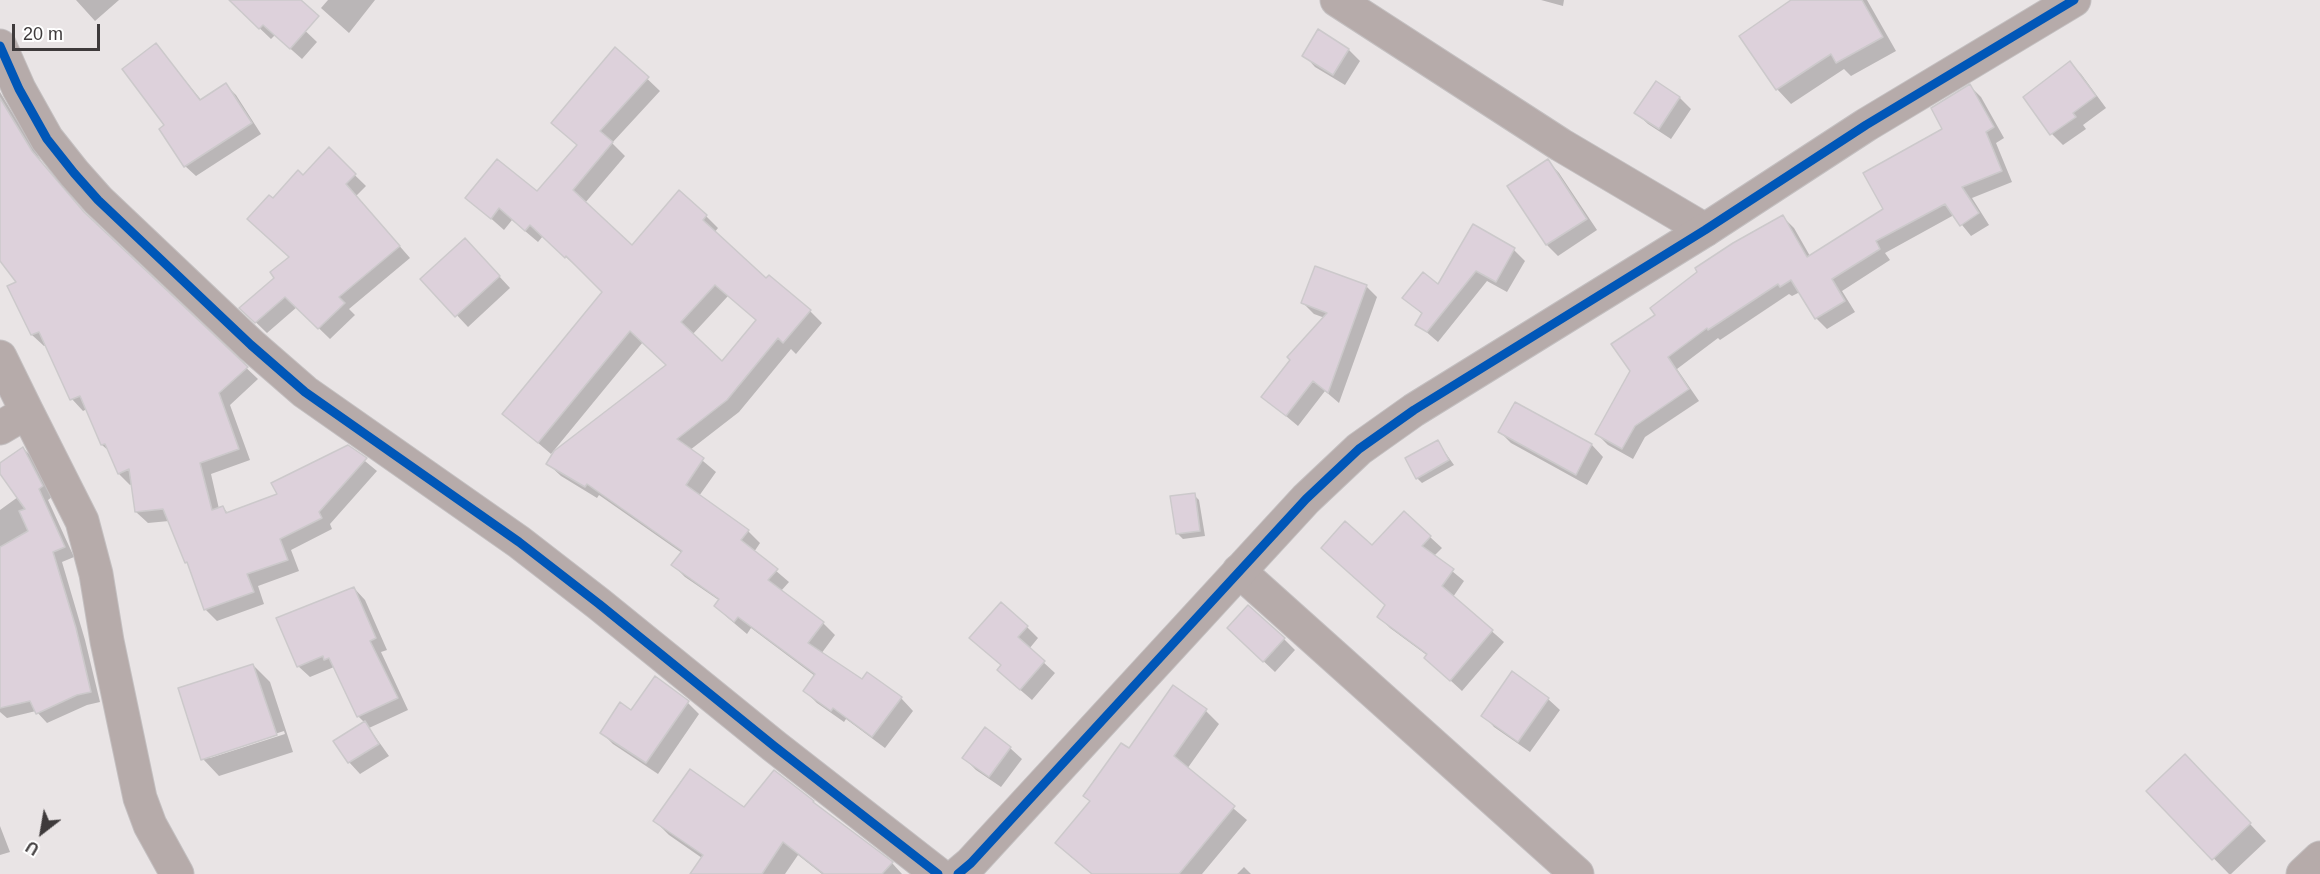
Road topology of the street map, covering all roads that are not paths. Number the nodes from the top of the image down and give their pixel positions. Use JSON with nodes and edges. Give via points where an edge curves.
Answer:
{"nodes":[{"id":1,"x":1337,"y":0,"type":"edge"},
{"id":2,"x":2074,"y":0,"type":"edge"},
{"id":3,"x":0,"y":45,"type":"edge"},
{"id":4,"x":1705,"y":230,"type":"junction"},
{"id":5,"x":0,"y":357,"type":"edge"},
{"id":6,"x":27,"y":412,"type":"junction"},
{"id":7,"x":0,"y":428,"type":"edge"},
{"id":8,"x":1239,"y":571,"type":"junction"},
{"id":9,"x":2320,"y":858,"type":"edge"},
{"id":10,"x":177,"y":874,"type":"edge"},
{"id":11,"x":938,"y":874,"type":"edge"},
{"id":12,"x":958,"y":874,"type":"edge"},
{"id":13,"x":1577,"y":874,"type":"edge"},
{"id":14,"x":2303,"y":874,"type":"edge"}],
"edges":[{"from":1,"to":4,"type":"street","via":[[1561,145]]},
{"from":2,"to":4,"type":"street","via":[[1866,125]]},
{"from":3,"to":11,"type":"street","via":[[47,139],[74,173],[251,345],[305,392],[519,542]]},
{"from":4,"to":8,"type":"street","via":[[1414,410],[1359,449]]},
{"from":5,"to":6,"type":"street"},
{"from":6,"to":7,"type":"street"},
{"from":6,"to":10,"type":"street","via":[[82,521],[140,798]]},
{"from":8,"to":12,"type":"street"},
{"from":8,"to":13,"type":"street"},
{"from":9,"to":14,"type":"street"}]}
